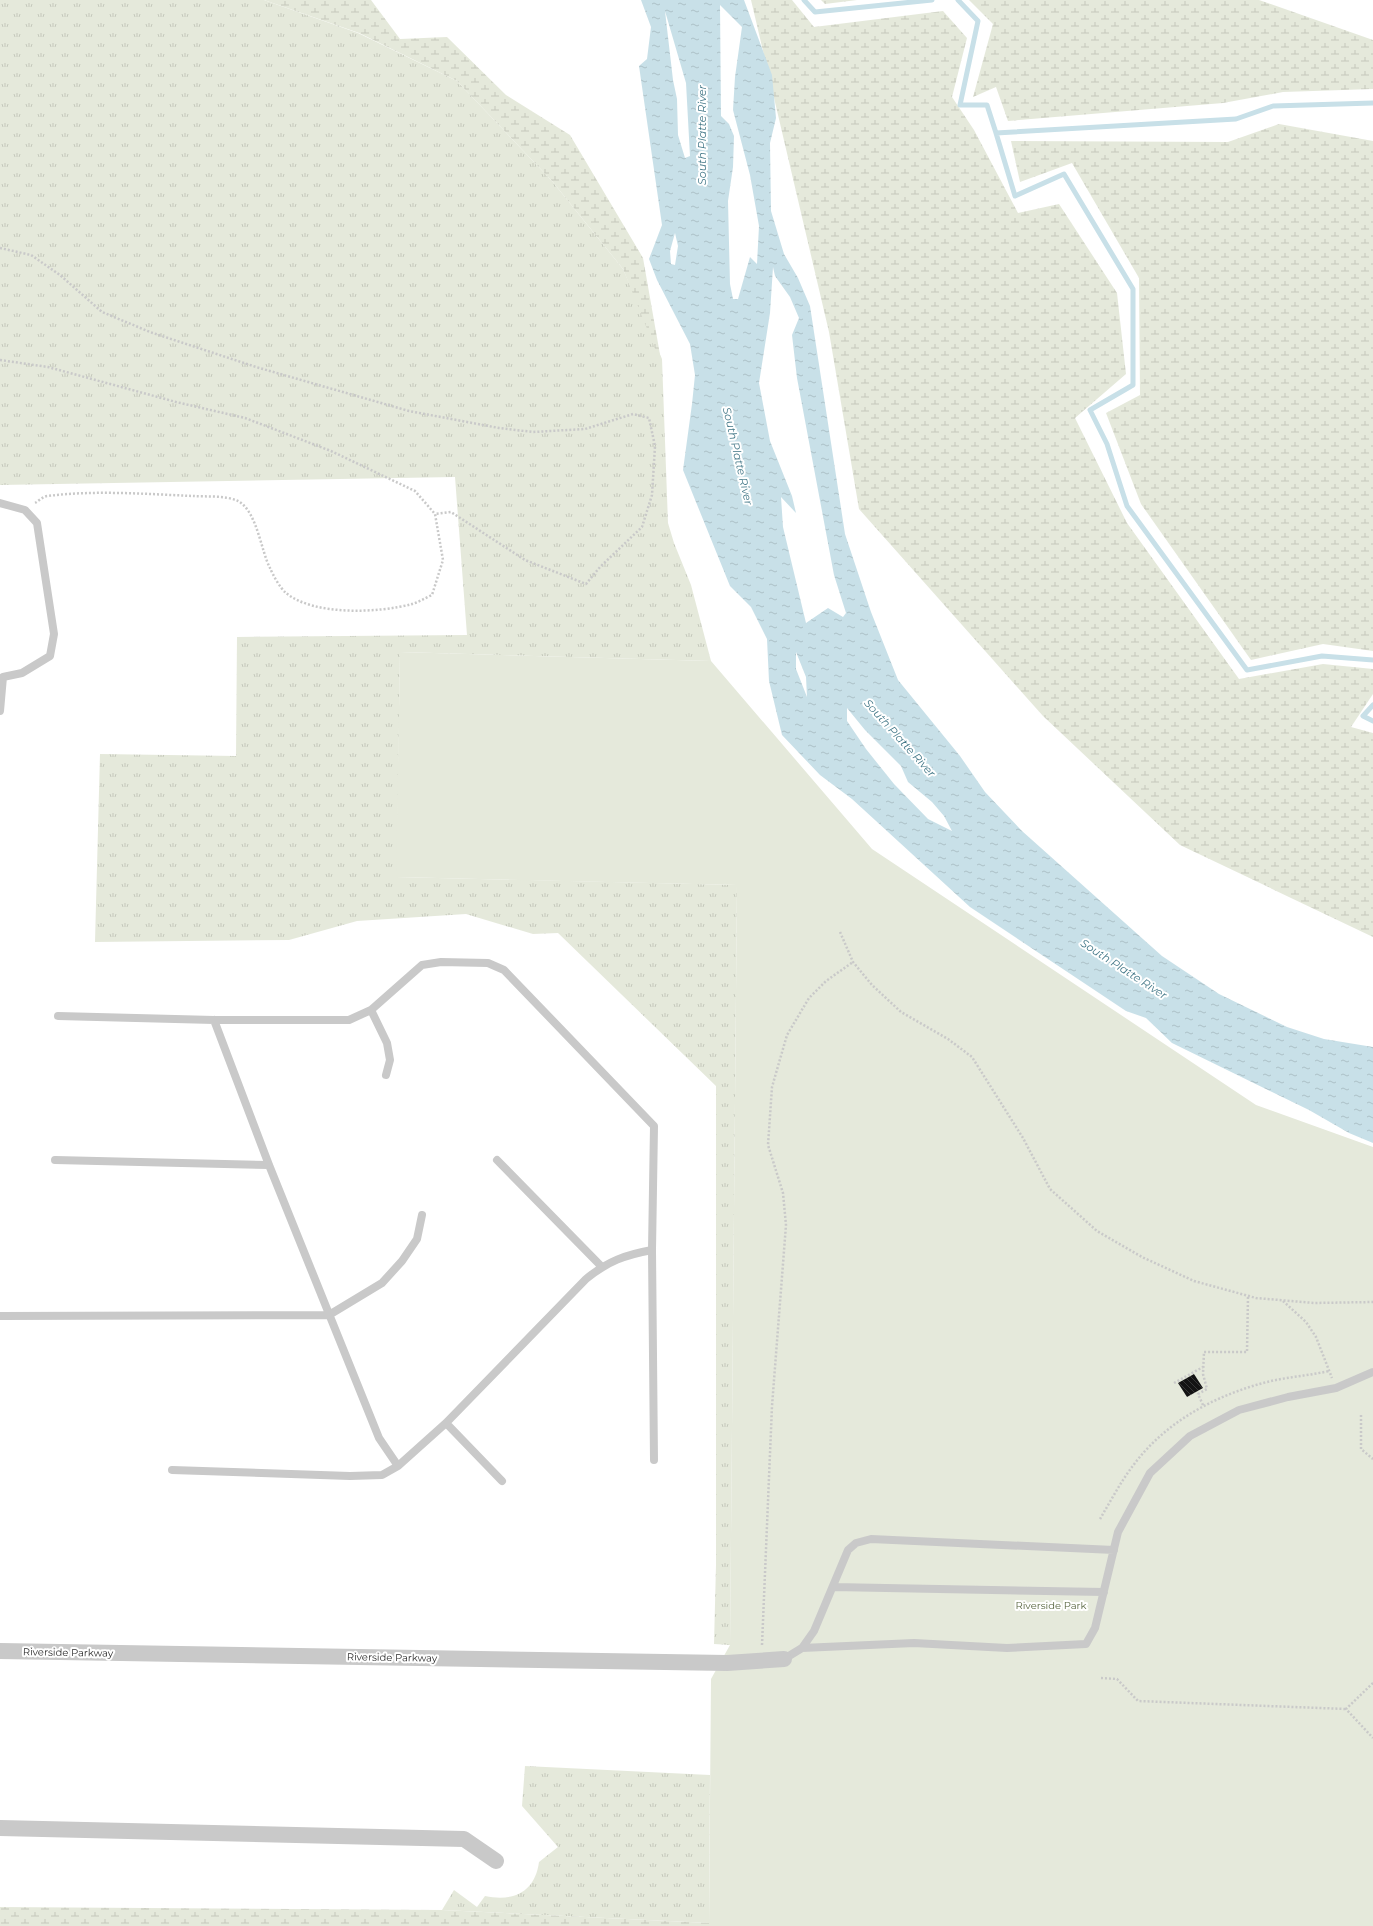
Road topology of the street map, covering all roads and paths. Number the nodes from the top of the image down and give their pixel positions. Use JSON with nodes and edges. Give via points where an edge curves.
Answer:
{"nodes":[{"id":1,"x":0,"y":248,"type":"edge"},
{"id":2,"x":0,"y":360,"type":"edge"},
{"id":3,"x":0,"y":503,"type":"edge"},
{"id":4,"x":25,"y":510,"type":"junction"},
{"id":5,"x":434,"y":514,"type":"junction"},
{"id":6,"x":0,"y":711,"type":"edge"},
{"id":7,"x":840,"y":932,"type":"dead end"},
{"id":8,"x":853,"y":962,"type":"junction"},
{"id":9,"x":371,"y":1010,"type":"junction"},
{"id":10,"x":58,"y":1016,"type":"dead end"},
{"id":11,"x":214,"y":1020,"type":"junction"},
{"id":12,"x":386,"y":1075,"type":"dead end"},
{"id":13,"x":55,"y":1160,"type":"dead end"},
{"id":14,"x":497,"y":1160,"type":"dead end"},
{"id":15,"x":269,"y":1165,"type":"junction"},
{"id":16,"x":422,"y":1215,"type":"dead end"},
{"id":17,"x":652,"y":1250,"type":"junction"},
{"id":18,"x":601,"y":1266,"type":"junction"},
{"id":19,"x":1248,"y":1296,"type":"junction"},
{"id":20,"x":1283,"y":1300,"type":"junction"},
{"id":21,"x":1373,"y":1302,"type":"edge"},
{"id":22,"x":329,"y":1315,"type":"junction"},
{"id":23,"x":0,"y":1316,"type":"edge"},
{"id":24,"x":1203,"y":1367,"type":"junction"},
{"id":25,"x":1373,"y":1372,"type":"edge"},
{"id":26,"x":1174,"y":1383,"type":"dead end"},
{"id":27,"x":1336,"y":1388,"type":"junction"},
{"id":28,"x":1203,"y":1405,"type":"dead end"},
{"id":29,"x":1361,"y":1414,"type":"dead end"},
{"id":30,"x":446,"y":1423,"type":"junction"},
{"id":31,"x":1373,"y":1459,"type":"edge"},
{"id":32,"x":654,"y":1460,"type":"dead end"},
{"id":33,"x":398,"y":1466,"type":"junction"},
{"id":34,"x":172,"y":1470,"type":"dead end"},
{"id":35,"x":502,"y":1481,"type":"dead end"},
{"id":36,"x":1114,"y":1550,"type":"junction"},
{"id":37,"x":833,"y":1587,"type":"junction"},
{"id":38,"x":1104,"y":1592,"type":"junction"},
{"id":39,"x":762,"y":1648,"type":"dead end"},
{"id":40,"x":802,"y":1648,"type":"junction"},
{"id":41,"x":0,"y":1650,"type":"edge"},
{"id":42,"x":784,"y":1659,"type":"joint"},
{"id":43,"x":1101,"y":1678,"type":"dead end"},
{"id":44,"x":1373,"y":1683,"type":"edge"},
{"id":45,"x":1346,"y":1710,"type":"junction"},
{"id":46,"x":1373,"y":1738,"type":"edge"},
{"id":47,"x":0,"y":1828,"type":"edge"},
{"id":48,"x":496,"y":1861,"type":"dead end"}],
"edges":[{"from":1,"to":5,"type":"path","via":[[30,255],[60,275],[102,312],[150,332],[256,367],[409,411],[533,432],[584,429],[633,414],[649,418],[655,446],[652,495],[642,527],[586,584],[525,560],[451,512]]},
{"from":2,"to":5,"type":"path","via":[[48,367],[245,418],[331,451],[415,491]]},
{"from":3,"to":4,"type":"lane"},
{"from":4,"to":5,"type":"path","via":[[46,496],[68,495],[156,494],[219,497],[238,501],[251,515],[269,567],[286,593],[306,605],[332,611],[383,609],[412,604],[432,595],[443,560]]},
{"from":4,"to":6,"type":"lane","via":[[37,523],[54,634],[50,656],[22,673],[3,677]]},
{"from":7,"to":8,"type":"path"},
{"from":8,"to":19,"type":"path","via":[[872,985],[901,1012],[972,1056],[1023,1138],[1050,1188],[1097,1231],[1142,1257],[1194,1281]]},
{"from":8,"to":39,"type":"path","via":[[826,981],[809,998],[787,1035],[772,1087],[768,1145],[783,1193],[786,1225],[772,1406]]},
{"from":9,"to":11,"type":"lane","via":[[349,1020]]},
{"from":9,"to":12,"type":"lane","via":[[387,1043],[390,1060]]},
{"from":9,"to":17,"type":"lane","via":[[422,965],[442,962],[488,963],[504,970],[654,1126]]},
{"from":10,"to":11,"type":"lane"},
{"from":11,"to":15,"type":"lane"},
{"from":13,"to":15,"type":"lane"},
{"from":14,"to":18,"type":"lane"},
{"from":15,"to":22,"type":"lane"},
{"from":16,"to":22,"type":"lane","via":[[417,1239],[382,1283]]},
{"from":17,"to":18,"type":"lane","via":[[629,1254]]},
{"from":17,"to":32,"type":"lane"},
{"from":18,"to":30,"type":"lane"},
{"from":19,"to":20,"type":"path"},
{"from":19,"to":24,"type":"path","via":[[1247,1352],[1204,1352]]},
{"from":20,"to":21,"type":"path","via":[[1314,1303]]},
{"from":20,"to":27,"type":"path","via":[[1306,1322],[1316,1337]]},
{"from":22,"to":23,"type":"lane"},
{"from":22,"to":33,"type":"lane","via":[[379,1438]]},
{"from":24,"to":26,"type":"path"},
{"from":24,"to":28,"type":"path","via":[[1207,1389],[1198,1394]]},
{"from":25,"to":27,"type":"lane"},
{"from":27,"to":36,"type":"lane","via":[[1239,1410],[1190,1436],[1150,1473],[1118,1532]]},
{"from":29,"to":31,"type":"path","via":[[1362,1449]]},
{"from":30,"to":33,"type":"lane"},
{"from":30,"to":35,"type":"lane"},
{"from":33,"to":34,"type":"lane","via":[[382,1475],[350,1476]]},
{"from":36,"to":37,"type":"lane","via":[[871,1539],[856,1543],[848,1550]]},
{"from":36,"to":38,"type":"lane"},
{"from":37,"to":38,"type":"lane"},
{"from":37,"to":40,"type":"lane","via":[[814,1631]]},
{"from":38,"to":40,"type":"lane","via":[[1095,1628],[1086,1644],[1007,1648],[914,1643]]},
{"from":40,"to":42,"type":"lane"},
{"from":41,"to":42,"type":"street","name":"Riverside Parkway","via":[[727,1663]]},
{"from":43,"to":45,"type":"path","via":[[1117,1679],[1138,1701]]},
{"from":44,"to":45,"type":"path"},
{"from":45,"to":46,"type":"path"},
{"from":47,"to":48,"type":"street","via":[[464,1839]]}]}
